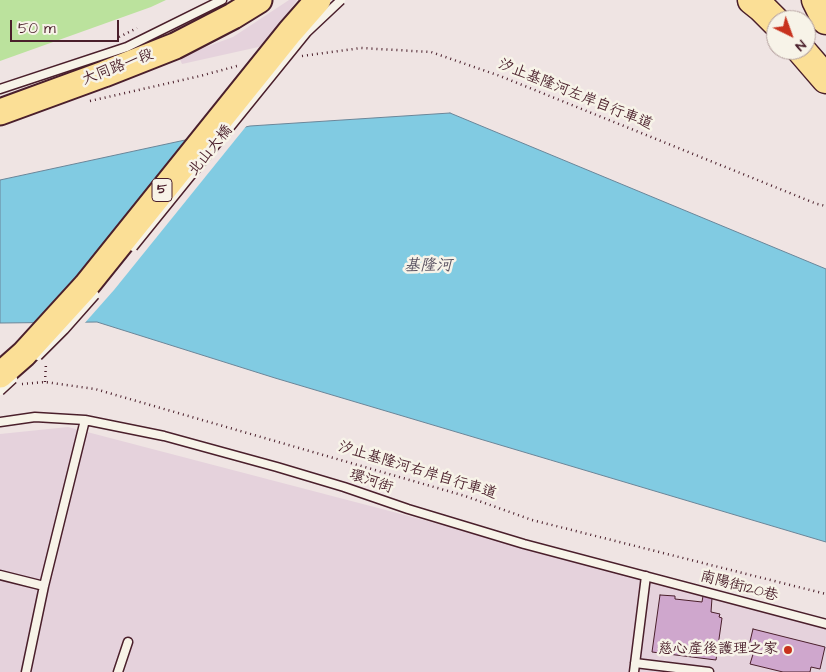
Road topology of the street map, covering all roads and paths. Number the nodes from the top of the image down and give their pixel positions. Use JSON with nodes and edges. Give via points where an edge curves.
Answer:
{"nodes":[{"id":1,"x":222,"y":0,"type":"edge"},
{"id":2,"x":259,"y":0,"type":"edge"},
{"id":3,"x":318,"y":0,"type":"edge"},
{"id":4,"x":324,"y":0,"type":"edge"},
{"id":5,"x":341,"y":0,"type":"edge"},
{"id":6,"x":752,"y":0,"type":"edge"},
{"id":7,"x":766,"y":12,"type":"edge"},
{"id":8,"x":140,"y":27,"type":"dead end"},
{"id":9,"x":290,"y":32,"type":"junction"},
{"id":10,"x":115,"y":39,"type":"dead end"},
{"id":11,"x":306,"y":55,"type":"dead end"},
{"id":12,"x":810,"y":60,"type":"edge"},
{"id":13,"x":238,"y":66,"type":"dead end"},
{"id":14,"x":826,"y":79,"type":"edge"},
{"id":15,"x":0,"y":89,"type":"edge"},
{"id":16,"x":87,"y":102,"type":"dead end"},
{"id":17,"x":0,"y":112,"type":"edge"},
{"id":18,"x":826,"y":206,"type":"edge"},
{"id":19,"x":127,"y":254,"type":"dead end"},
{"id":20,"x":102,"y":285,"type":"dead end"},
{"id":21,"x":34,"y":361,"type":"dead end"},
{"id":22,"x":13,"y":378,"type":"edge"},
{"id":23,"x":0,"y":391,"type":"edge"},
{"id":24,"x":85,"y":420,"type":"junction"},
{"id":25,"x":0,"y":422,"type":"edge"},
{"id":26,"x":0,"y":575,"type":"edge"},
{"id":27,"x":646,"y":576,"type":"junction"},
{"id":28,"x":44,"y":586,"type":"junction"},
{"id":29,"x":826,"y":594,"type":"edge"},
{"id":30,"x":826,"y":624,"type":"edge"},
{"id":31,"x":128,"y":642,"type":"dead end"},
{"id":32,"x":635,"y":663,"type":"junction"},
{"id":33,"x":26,"y":672,"type":"edge"},
{"id":34,"x":118,"y":672,"type":"edge"},
{"id":35,"x":634,"y":672,"type":"edge"},
{"id":36,"x":709,"y":672,"type":"edge"}],
"edges":[{"from":1,"to":15,"type":"lane","via":[[127,47]]},
{"from":2,"to":17,"type":"main road","name":"大同路一段","via":[[174,46]]},
{"from":3,"to":9,"type":"main road","name":"北山大橋","number":"5","bridge":true},
{"from":4,"to":9,"type":"highway","bridge":true},
{"from":5,"to":19,"type":"lane","name":"北山大橋","bridge":true,"via":[[307,32]]},
{"from":6,"to":7,"type":"highway"},
{"from":8,"to":10,"type":"path"},
{"from":9,"to":22,"type":"main road","name":"北山大橋","number":"5","bridge":true,"via":[[86,286],[24,354]]},
{"from":11,"to":18,"type":"path","name":"汐止基隆河左岸自行車道","via":[[361,48],[431,52],[500,76]]},
{"from":12,"to":14,"type":"highway"},
{"from":13,"to":16,"type":"path"},
{"from":20,"to":21,"type":"lane","bridge":true},
{"from":22,"to":23,"type":"lane","name":"北山大橋","bridge":true},
{"from":22,"to":29,"type":"path","name":"汐止基隆河右岸自行車道","via":[[95,389],[465,496],[532,520]]},
{"from":24,"to":25,"type":"lane","name":"環河街","via":[[35,417]]},
{"from":24,"to":27,"type":"lane","name":"環河街","via":[[164,436],[259,462],[506,538]]},
{"from":24,"to":28,"type":"lane"},
{"from":26,"to":28,"type":"lane"},
{"from":27,"to":30,"type":"lane","name":"南陽街120巷"},
{"from":27,"to":32,"type":"lane"},
{"from":28,"to":33,"type":"lane"},
{"from":31,"to":34,"type":"lane"},
{"from":32,"to":35,"type":"lane"},
{"from":32,"to":36,"type":"lane"}]}
